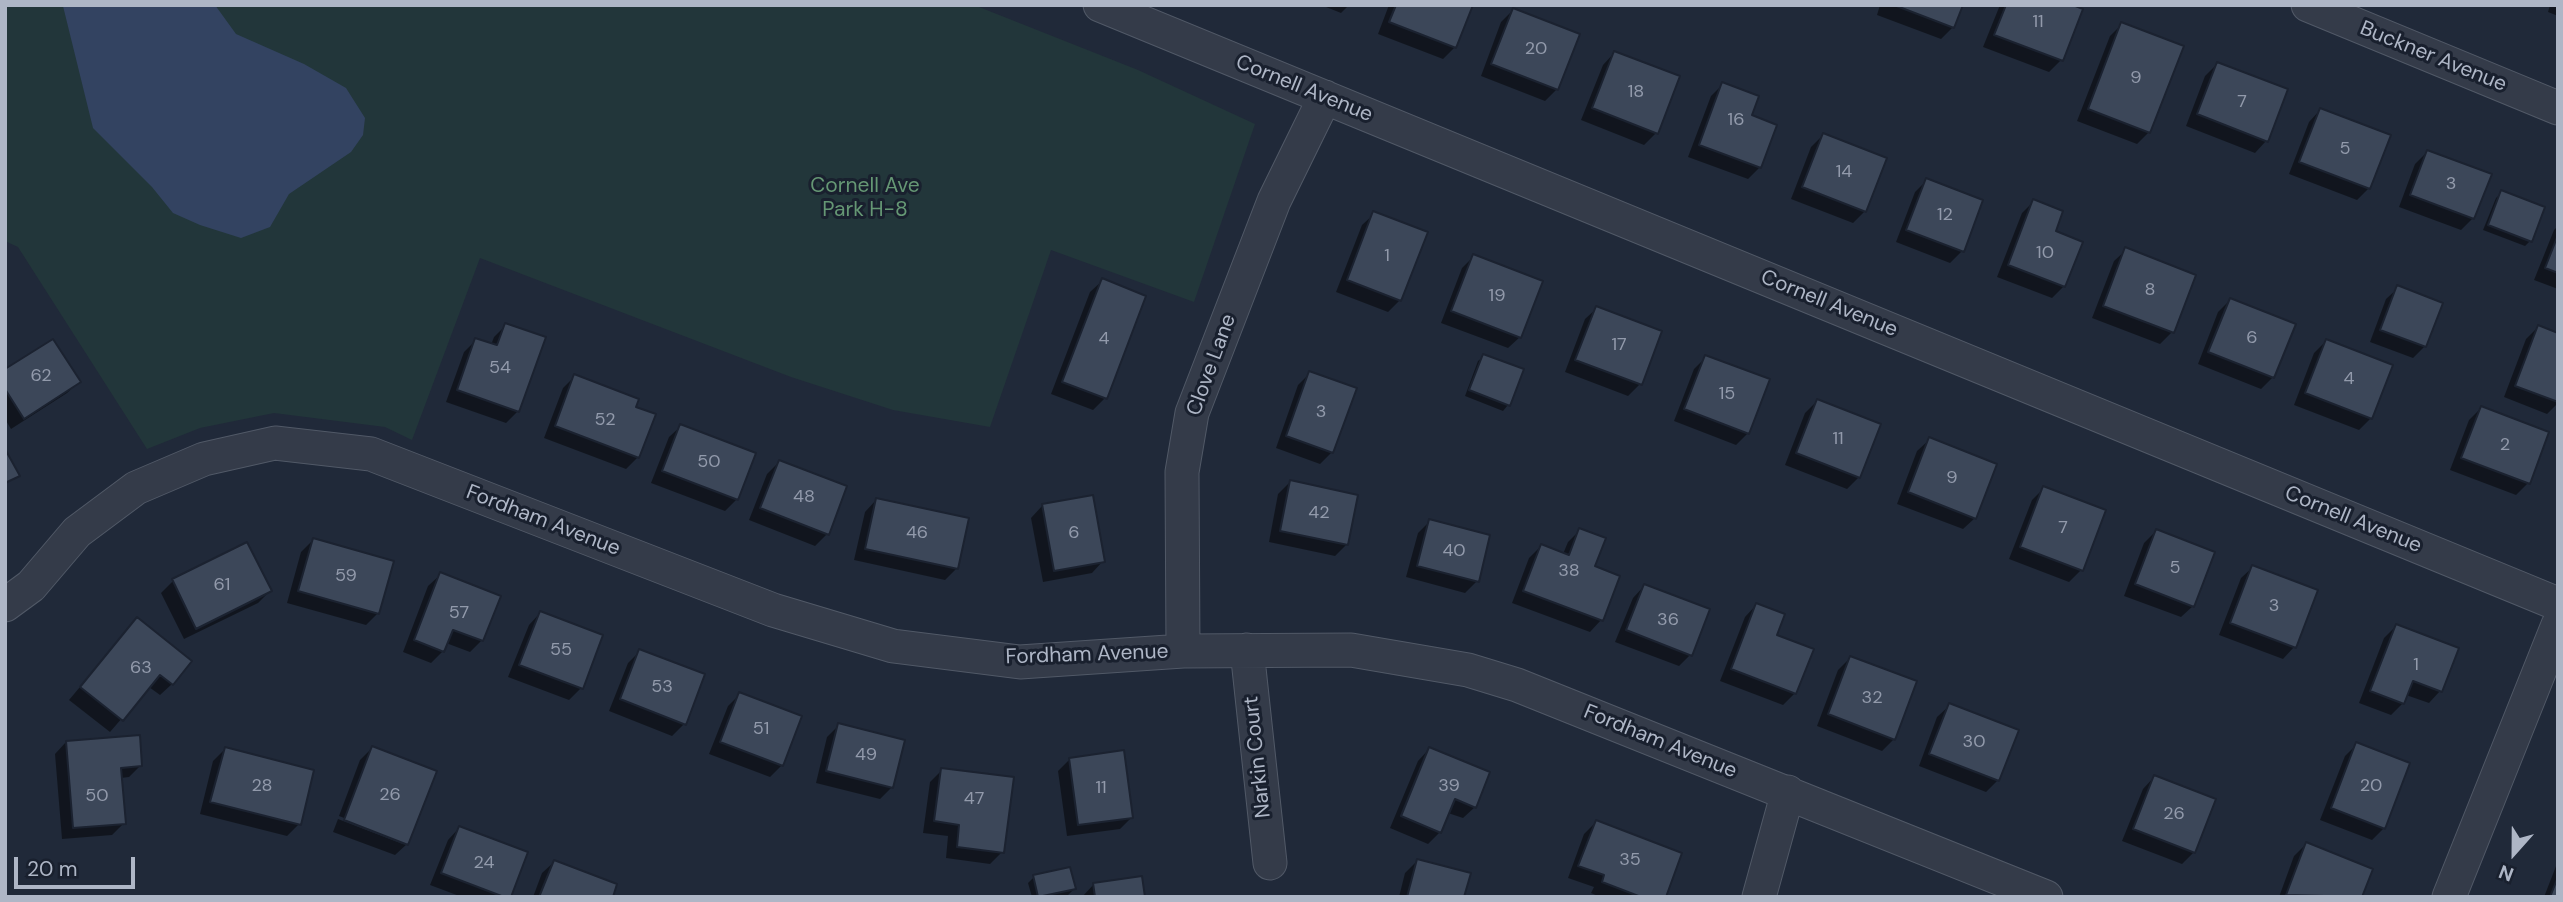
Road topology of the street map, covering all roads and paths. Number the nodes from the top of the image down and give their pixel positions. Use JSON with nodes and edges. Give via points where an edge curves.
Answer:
{"nodes":[{"id":1,"x":1100,"y":5,"type":"edge"},
{"id":2,"x":2308,"y":5,"type":"edge"},
{"id":3,"x":1325,"y":97,"type":"junction"},
{"id":4,"x":2558,"y":108,"type":"edge"},
{"id":5,"x":2558,"y":604,"type":"edge"},
{"id":6,"x":5,"y":605,"type":"edge"},
{"id":7,"x":2558,"y":625,"type":"edge"},
{"id":8,"x":1247,"y":650,"type":"junction"},
{"id":9,"x":1183,"y":651,"type":"junction"},
{"id":10,"x":1788,"y":792,"type":"junction"},
{"id":11,"x":1270,"y":863,"type":"dead end"},
{"id":12,"x":1759,"y":897,"type":"edge"},
{"id":13,"x":2046,"y":897,"type":"edge"},
{"id":14,"x":2449,"y":897,"type":"edge"}],
"edges":[{"from":1,"to":3,"type":"street","name":"Cornell Avenue"},
{"from":2,"to":4,"type":"street","name":"Buckner Avenue"},
{"from":3,"to":5,"type":"street","name":"Cornell Avenue"},
{"from":3,"to":9,"type":"street","name":"Clove Lane","via":[[1274,201],[1192,413],[1182,472]]},
{"from":6,"to":9,"type":"street","name":"Fordham Avenue","via":[[31,586],[78,532],[136,488],[204,459],[275,443],[371,454],[773,610],[893,646],[1020,662]]},
{"from":7,"to":14,"type":"street"},
{"from":8,"to":9,"type":"street","name":"Fordham Avenue"},
{"from":8,"to":10,"type":"street","name":"Fordham Avenue","via":[[1351,650],[1468,670]]},
{"from":8,"to":11,"type":"street","name":"Narkin Court"},
{"from":10,"to":12,"type":"street"},
{"from":10,"to":13,"type":"street","name":"Fordham Avenue"}]}
